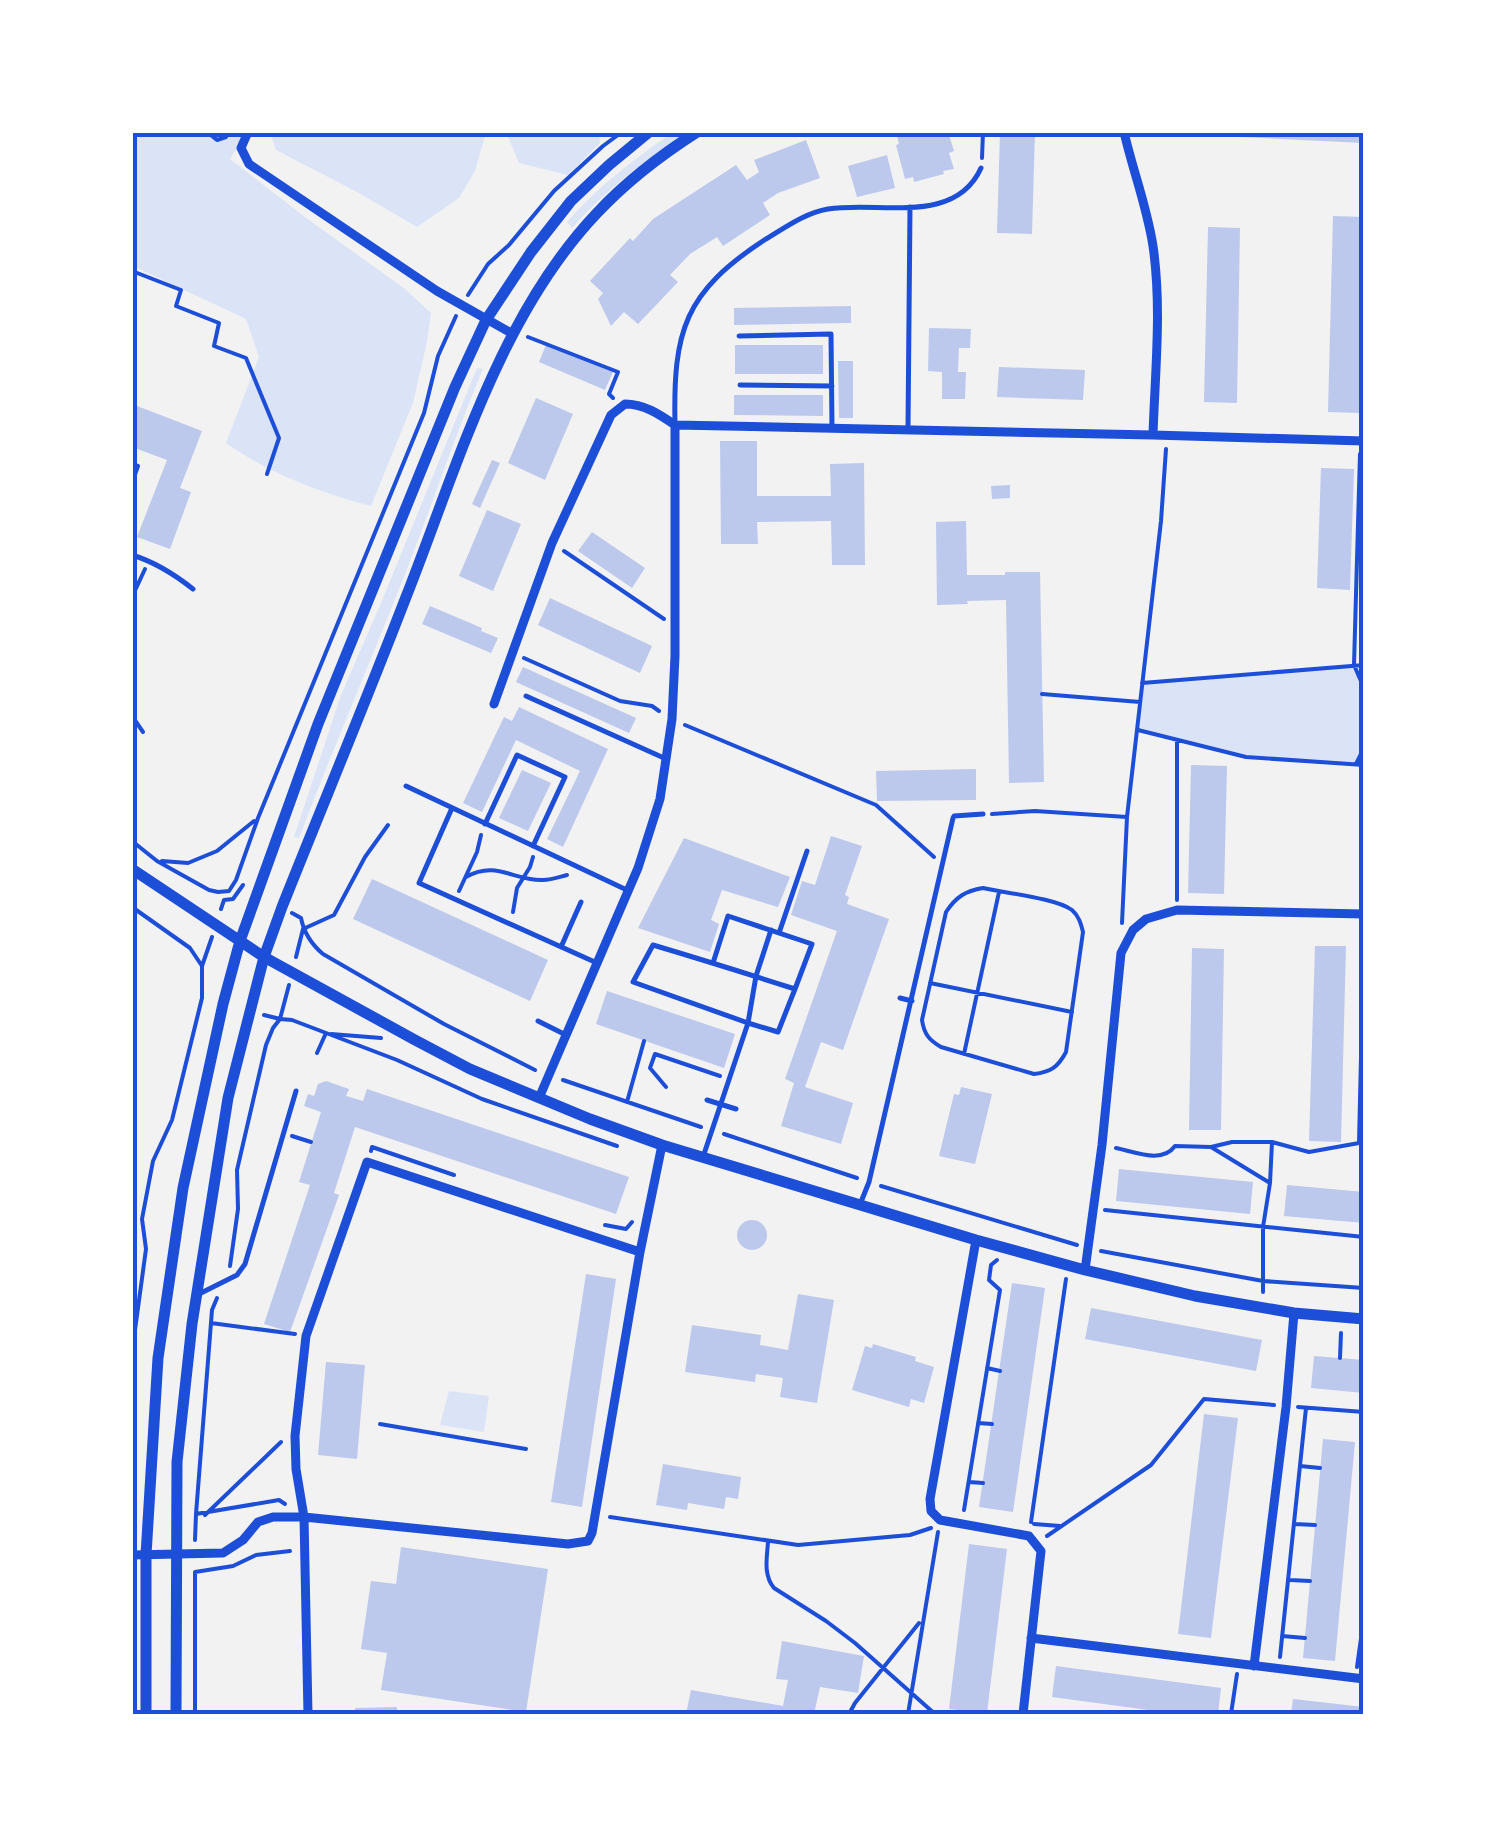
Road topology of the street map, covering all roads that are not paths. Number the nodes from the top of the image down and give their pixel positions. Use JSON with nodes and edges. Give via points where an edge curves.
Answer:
{"nodes":[{"id":1,"x":248,"y":132,"type":"edge"},
{"id":2,"x":649,"y":132,"type":"edge"},
{"id":3,"x":697,"y":132,"type":"edge"},
{"id":4,"x":1124,"y":132,"type":"edge"},
{"id":5,"x":981,"y":168,"type":"road end"},
{"id":6,"x":910,"y":207,"type":"junction"},
{"id":7,"x":486,"y":320,"type":"junction"},
{"id":8,"x":513,"y":334,"type":"junction"},
{"id":9,"x":739,"y":336,"type":"dead end"},
{"id":10,"x":740,"y":385,"type":"dead end"},
{"id":11,"x":832,"y":386,"type":"junction"},
{"id":12,"x":675,"y":426,"type":"junction"},
{"id":13,"x":832,"y":427,"type":"junction"},
{"id":14,"x":908,"y":428,"type":"junction"},
{"id":15,"x":1153,"y":434,"type":"junction"},
{"id":16,"x":1362,"y":441,"type":"edge"},
{"id":17,"x":132,"y":555,"type":"edge"},
{"id":18,"x":193,"y":589,"type":"dead end"},
{"id":19,"x":526,"y":696,"type":"dead end"},
{"id":20,"x":494,"y":704,"type":"dead end"},
{"id":21,"x":668,"y":759,"type":"junction"},
{"id":22,"x":406,"y":786,"type":"dead end"},
{"id":23,"x":452,"y":808,"type":"junction"},
{"id":24,"x":983,"y":814,"type":"road end"},
{"id":25,"x":482,"y":822,"type":"junction"},
{"id":26,"x":533,"y":846,"type":"junction"},
{"id":27,"x":807,"y":851,"type":"dead end"},
{"id":28,"x":132,"y":869,"type":"edge"},
{"id":29,"x":629,"y":891,"type":"junction"},
{"id":30,"x":581,"y":902,"type":"dead end"},
{"id":31,"x":1364,"y":914,"type":"edge"},
{"id":32,"x":771,"y":930,"type":"junction"},
{"id":33,"x":780,"y":933,"type":"junction"},
{"id":34,"x":240,"y":941,"type":"junction"},
{"id":35,"x":561,"y":947,"type":"junction"},
{"id":36,"x":264,"y":956,"type":"junction"},
{"id":37,"x":598,"y":963,"type":"junction"},
{"id":38,"x":712,"y":963,"type":"junction"},
{"id":39,"x":756,"y":976,"type":"junction"},
{"id":40,"x":795,"y":988,"type":"junction"},
{"id":41,"x":900,"y":998,"type":"dead end"},
{"id":42,"x":912,"y":1001,"type":"junction"},
{"id":43,"x":538,"y":1021,"type":"dead end"},
{"id":44,"x":748,"y":1024,"type":"junction"},
{"id":45,"x":566,"y":1034,"type":"junction"},
{"id":46,"x":296,"y":1091,"type":"dead end"},
{"id":47,"x":538,"y":1098,"type":"junction"},
{"id":48,"x":707,"y":1100,"type":"dead end"},
{"id":49,"x":721,"y":1104,"type":"junction"},
{"id":50,"x":736,"y":1109,"type":"dead end"},
{"id":51,"x":662,"y":1144,"type":"junction"},
{"id":52,"x":703,"y":1157,"type":"junction"},
{"id":53,"x":860,"y":1205,"type":"junction"},
{"id":54,"x":976,"y":1240,"type":"junction"},
{"id":55,"x":640,"y":1252,"type":"junction"},
{"id":56,"x":1085,"y":1270,"type":"junction"},
{"id":57,"x":196,"y":1295,"type":"junction"},
{"id":58,"x":1294,"y":1313,"type":"junction"},
{"id":59,"x":1364,"y":1319,"type":"edge"},
{"id":60,"x":304,"y":1517,"type":"junction"},
{"id":61,"x":139,"y":1555,"type":"edge"},
{"id":62,"x":175,"y":1555,"type":"junction"},
{"id":63,"x":1031,"y":1638,"type":"junction"},
{"id":64,"x":1254,"y":1666,"type":"junction"},
{"id":65,"x":1360,"y":1679,"type":"edge"},
{"id":66,"x":146,"y":1714,"type":"edge"},
{"id":67,"x":176,"y":1714,"type":"edge"},
{"id":68,"x":308,"y":1714,"type":"edge"},
{"id":69,"x":1022,"y":1714,"type":"edge"}],
"edges":[{"from":1,"to":7,"type":"street","via":[[241,148],[249,164]]},
{"from":2,"to":7,"type":"street","via":[[572,200]]},
{"from":3,"to":8,"type":"street","via":[[598,212]]},
{"from":4,"to":15,"type":"street","via":[[1153,250]]},
{"from":5,"to":6,"type":"lane","via":[[959,196]]},
{"from":6,"to":12,"type":"lane","via":[[827,209],[804,216],[714,278],[676,354]]},
{"from":6,"to":14,"type":"lane"},
{"from":7,"to":8,"type":"street"},
{"from":7,"to":34,"type":"street","via":[[318,724]]},
{"from":8,"to":36,"type":"street"},
{"from":9,"to":11,"type":"lane","via":[[831,334]]},
{"from":10,"to":11,"type":"lane"},
{"from":11,"to":13,"type":"lane"},
{"from":12,"to":13,"type":"street"},
{"from":12,"to":20,"type":"street","via":[[640,406],[625,404],[611,415],[552,543]]},
{"from":12,"to":21,"type":"street","via":[[676,628]]},
{"from":13,"to":14,"type":"street"},
{"from":14,"to":15,"type":"street"},
{"from":15,"to":16,"type":"street"},
{"from":17,"to":18,"type":"lane"},
{"from":19,"to":21,"type":"lane"},
{"from":21,"to":29,"type":"street"},
{"from":22,"to":23,"type":"lane"},
{"from":23,"to":25,"type":"lane"},
{"from":23,"to":35,"type":"lane","via":[[419,883]]},
{"from":24,"to":42,"type":"lane","via":[[954,816]]},
{"from":25,"to":26,"type":"lane"},
{"from":25,"to":26,"type":"lane","via":[[517,756],[565,777]]},
{"from":26,"to":29,"type":"lane"},
{"from":27,"to":33,"type":"lane"},
{"from":28,"to":34,"type":"street"},
{"from":29,"to":37,"type":"street"},
{"from":30,"to":35,"type":"lane"},
{"from":31,"to":56,"type":"street","via":[[1177,910],[1133,930],[1121,953]]},
{"from":32,"to":33,"type":"lane"},
{"from":32,"to":38,"type":"lane","via":[[728,916]]},
{"from":32,"to":39,"type":"lane"},
{"from":33,"to":40,"type":"lane","via":[[812,944]]},
{"from":34,"to":36,"type":"street"},
{"from":34,"to":61,"type":"street","via":[[182,1188]]},
{"from":35,"to":37,"type":"lane"},
{"from":36,"to":47,"type":"street","via":[[470,1070]]},
{"from":36,"to":57,"type":"street","via":[[228,1098]]},
{"from":37,"to":45,"type":"street"},
{"from":38,"to":39,"type":"lane"},
{"from":38,"to":44,"type":"lane","via":[[653,944],[633,982]]},
{"from":39,"to":40,"type":"lane"},
{"from":39,"to":44,"type":"lane"},
{"from":40,"to":44,"type":"lane","via":[[778,1032]]},
{"from":41,"to":42,"type":"lane"},
{"from":42,"to":53,"type":"lane"},
{"from":43,"to":45,"type":"lane"},
{"from":44,"to":49,"type":"lane"},
{"from":45,"to":47,"type":"street"},
{"from":46,"to":57,"type":"lane","via":[[245,1264],[237,1275]]},
{"from":47,"to":51,"type":"street"},
{"from":48,"to":49,"type":"lane"},
{"from":49,"to":50,"type":"lane"},
{"from":49,"to":52,"type":"lane"},
{"from":51,"to":52,"type":"street"},
{"from":51,"to":55,"type":"street"},
{"from":52,"to":53,"type":"street"},
{"from":53,"to":54,"type":"street"},
{"from":54,"to":56,"type":"street"},
{"from":54,"to":63,"type":"street","via":[[930,1499],[940,1520],[1029,1536],[1036,1543],[1041,1551]]},
{"from":55,"to":60,"type":"street","via":[[588,1541]]},
{"from":55,"to":60,"type":"street","via":[[367,1162],[306,1336],[296,1428]]},
{"from":56,"to":58,"type":"street"},
{"from":57,"to":62,"type":"street"},
{"from":58,"to":59,"type":"street"},
{"from":58,"to":64,"type":"street"},
{"from":60,"to":62,"type":"street","via":[[258,1522],[224,1553]]},
{"from":60,"to":68,"type":"street"},
{"from":61,"to":62,"type":"street"},
{"from":61,"to":66,"type":"street"},
{"from":62,"to":67,"type":"street"},
{"from":63,"to":64,"type":"street"},
{"from":63,"to":69,"type":"street"},
{"from":64,"to":65,"type":"street"}]}
